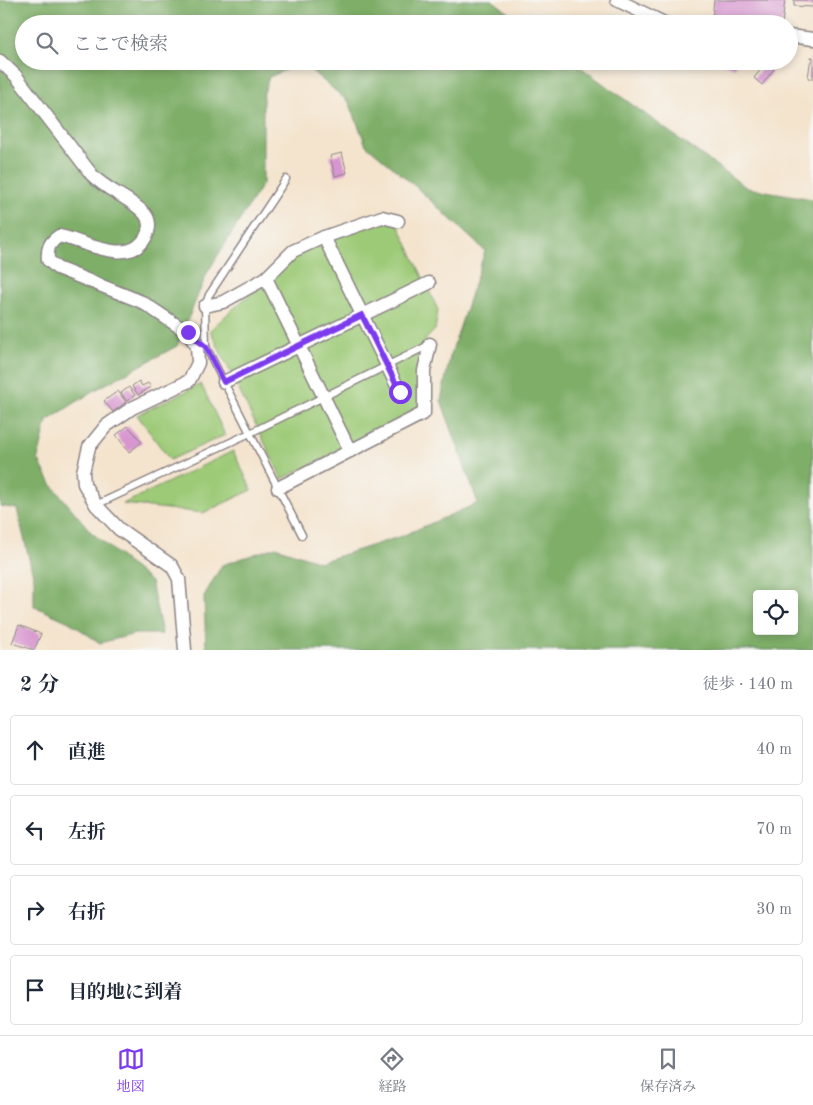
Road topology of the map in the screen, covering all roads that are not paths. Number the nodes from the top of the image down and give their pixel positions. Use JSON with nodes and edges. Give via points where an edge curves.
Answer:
{"nodes":[{"id":1,"x":617,"y":0,"type":"edge"},
{"id":2,"x":648,"y":15,"type":"edge"},
{"id":3,"x":798,"y":37,"type":"edge"},
{"id":4,"x":813,"y":39,"type":"edge"},
{"id":5,"x":0,"y":60,"type":"edge"},
{"id":6,"x":286,"y":179,"type":"dead end"},
{"id":7,"x":398,"y":222,"type":"dead end"},
{"id":8,"x":324,"y":237,"type":"junction"},
{"id":9,"x":266,"y":278,"type":"junction"},
{"id":10,"x":429,"y":283,"type":"dead end"},
{"id":11,"x":205,"y":306,"type":"junction"},
{"id":12,"x":362,"y":315,"type":"junction"},
{"id":13,"x":188,"y":332,"type":"junction"},
{"id":14,"x":430,"y":344,"type":"joint"},
{"id":15,"x":299,"y":346,"type":"junction"},
{"id":16,"x":206,"y":347,"type":"junction"},
{"id":17,"x":387,"y":365,"type":"junction"},
{"id":18,"x":224,"y":382,"type":"junction"},
{"id":19,"x":400,"y":392,"type":"dead end"},
{"id":20,"x":250,"y":434,"type":"junction"},
{"id":21,"x":350,"y":451,"type":"junction"},
{"id":22,"x":278,"y":488,"type":"junction"},
{"id":23,"x":96,"y":505,"type":"junction"},
{"id":24,"x":302,"y":535,"type":"dead end"},
{"id":25,"x":184,"y":650,"type":"edge"}],
"edges":[{"from":1,"to":2,"type":"street"},
{"from":3,"to":4,"type":"street"},
{"from":5,"to":13,"type":"street","via":[[92,175],[149,219],[145,238],[127,250],[114,252],[59,236],[51,242],[48,260],[57,268],[142,302]]},
{"from":6,"to":11,"type":"lane","via":[[209,295]]},
{"from":7,"to":8,"type":"street","via":[[382,217]]},
{"from":8,"to":9,"type":"street","via":[[293,251]]},
{"from":8,"to":12,"type":"street"},
{"from":9,"to":11,"type":"street","via":[[224,302]]},
{"from":9,"to":15,"type":"street"},
{"from":10,"to":12,"type":"street"},
{"from":11,"to":16,"type":"lane"},
{"from":12,"to":15,"type":"street"},
{"from":12,"to":17,"type":"street"},
{"from":13,"to":16,"type":"lane"},
{"from":13,"to":23,"type":"street","via":[[196,346],[198,363],[189,381],[132,408],[106,426],[89,447],[83,472],[84,484]]},
{"from":14,"to":17,"type":"lane"},
{"from":14,"to":21,"type":"street","via":[[424,371],[424,413]]},
{"from":15,"to":18,"type":"street"},
{"from":15,"to":21,"type":"street"},
{"from":16,"to":18,"type":"lane"},
{"from":17,"to":19,"type":"street"},
{"from":17,"to":20,"type":"lane"},
{"from":18,"to":20,"type":"lane"},
{"from":20,"to":22,"type":"lane"},
{"from":20,"to":23,"type":"lane"},
{"from":21,"to":22,"type":"street"},
{"from":22,"to":24,"type":"lane"},
{"from":23,"to":25,"type":"street","via":[[120,529],[172,566],[178,579]]}]}
